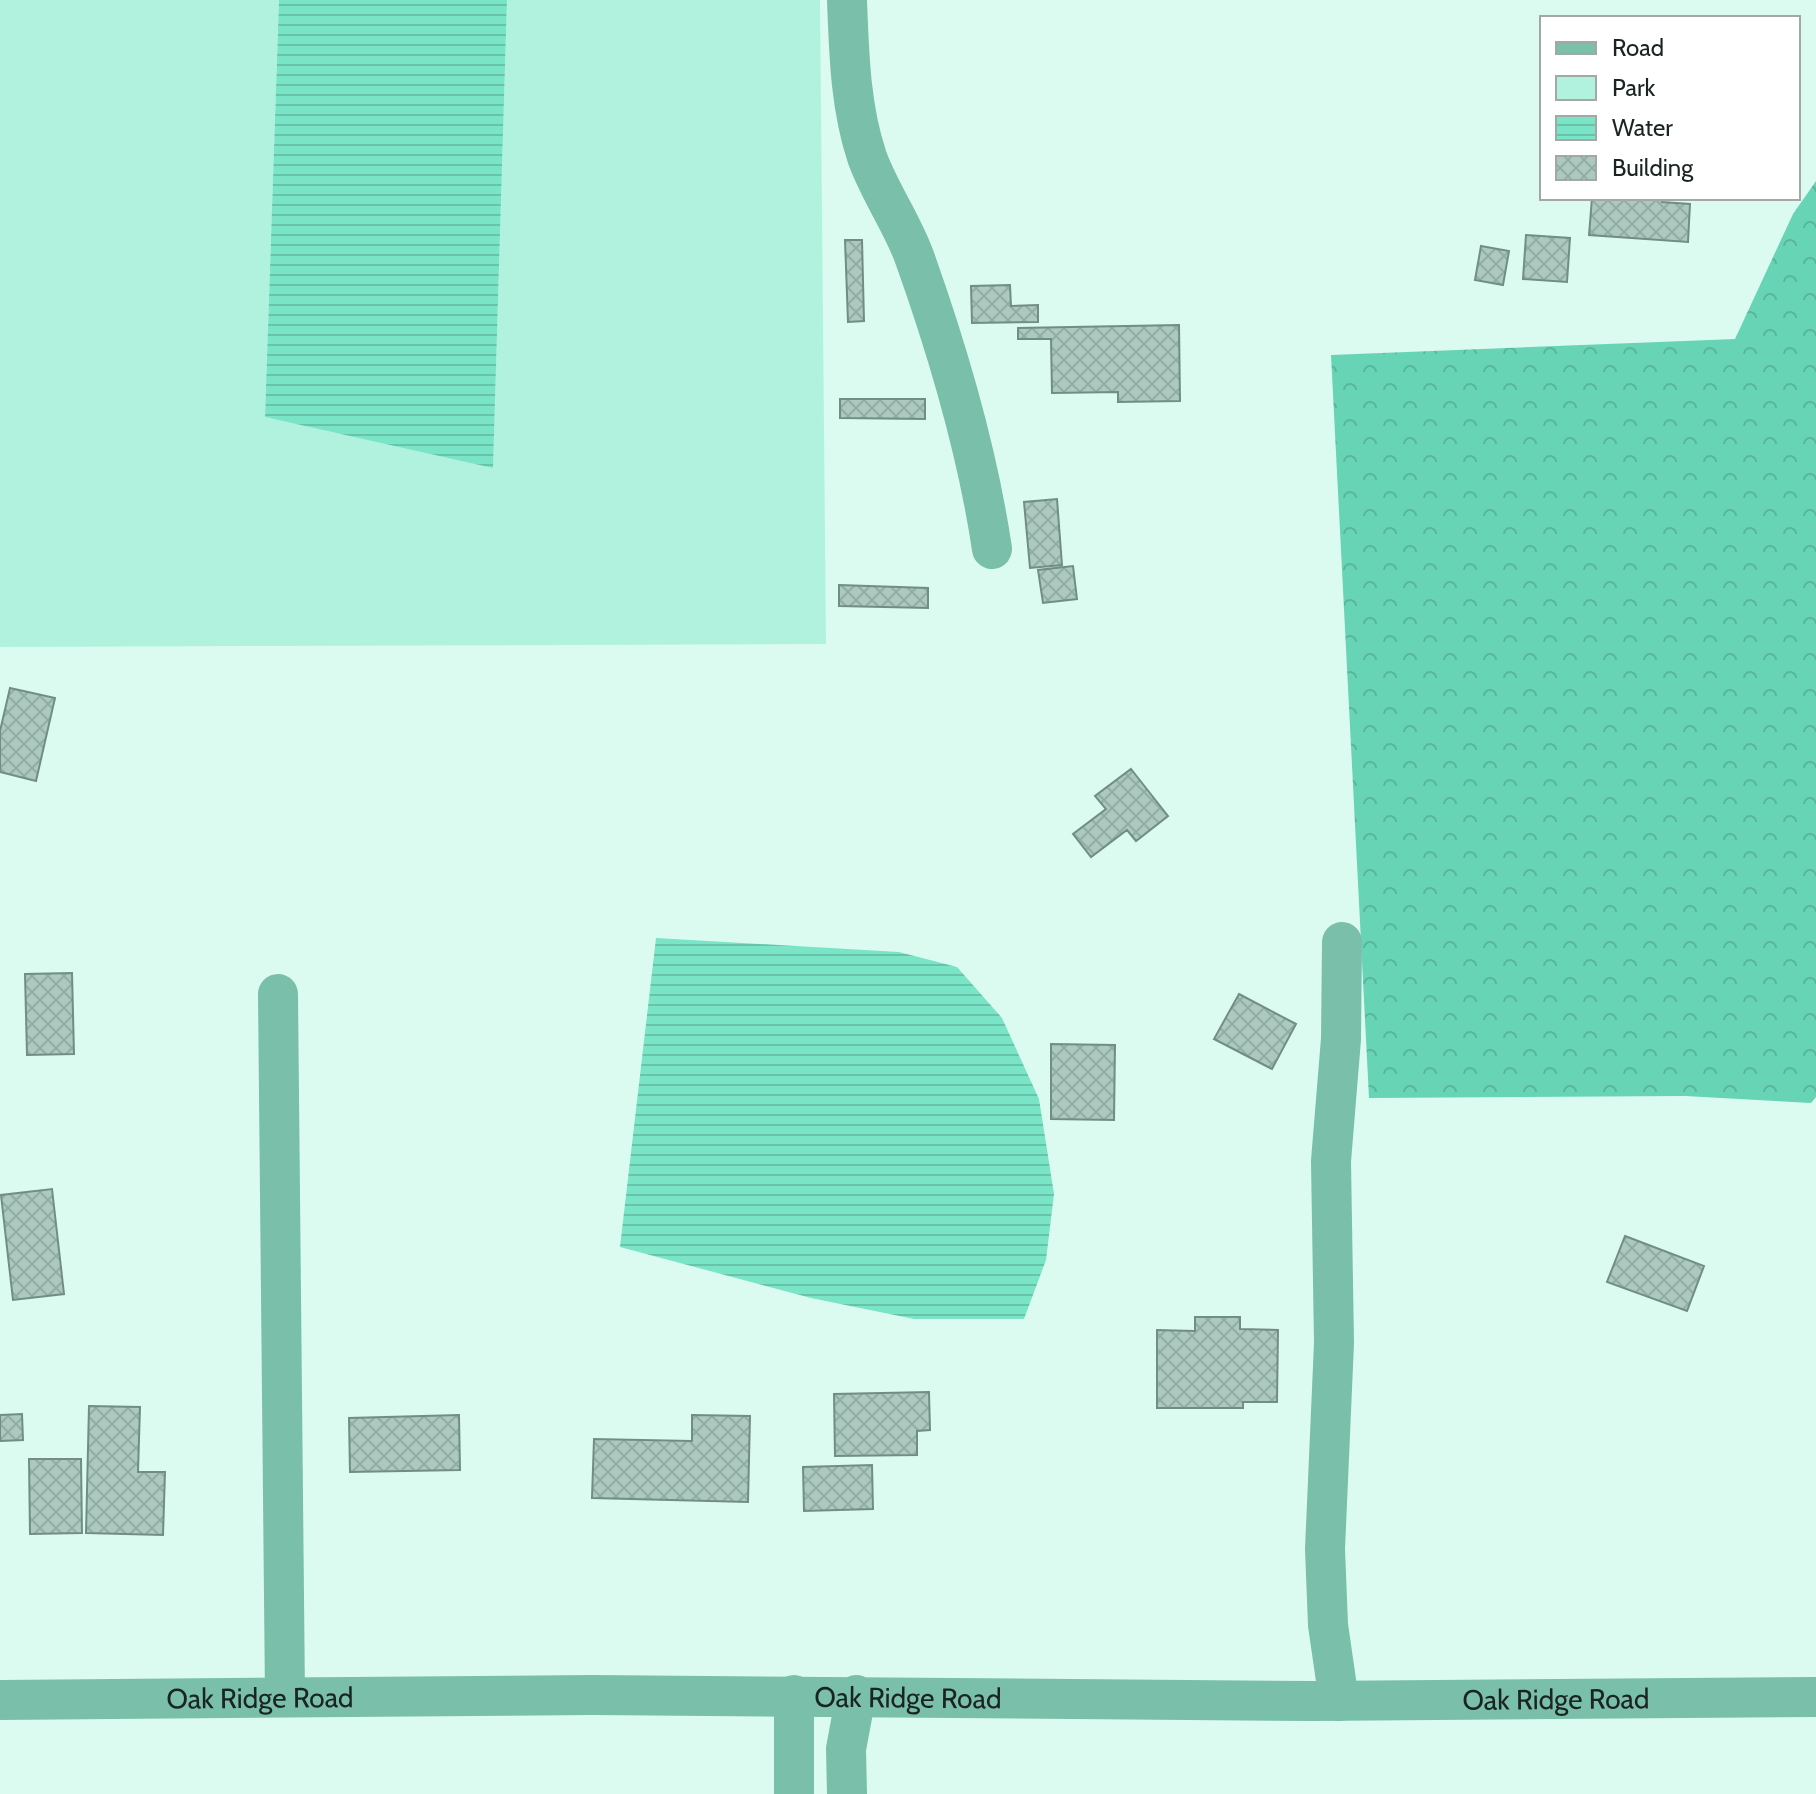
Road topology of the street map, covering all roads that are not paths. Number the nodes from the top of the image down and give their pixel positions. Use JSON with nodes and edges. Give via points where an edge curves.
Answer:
{"nodes":[{"id":1,"x":847,"y":0,"type":"edge"},
{"id":2,"x":992,"y":549,"type":"dead end"},
{"id":3,"x":1342,"y":942,"type":"dead end"},
{"id":4,"x":278,"y":994,"type":"dead end"},
{"id":5,"x":794,"y":1695,"type":"junction"},
{"id":6,"x":856,"y":1695,"type":"junction"},
{"id":7,"x":285,"y":1697,"type":"junction"},
{"id":8,"x":1816,"y":1697,"type":"edge"},
{"id":9,"x":0,"y":1700,"type":"edge"},
{"id":10,"x":1339,"y":1701,"type":"junction"},
{"id":11,"x":794,"y":1794,"type":"edge"},
{"id":12,"x":847,"y":1794,"type":"edge"}],
"edges":[{"from":1,"to":2,"type":"street","via":[[852,89],[867,156],[913,252],[970,428]]},
{"from":3,"to":10,"type":"street","via":[[1331,1161],[1334,1343],[1325,1549]]},
{"from":4,"to":7,"type":"street"},
{"from":5,"to":6,"type":"street","name":"Oak Ridge Road"},
{"from":5,"to":7,"type":"street","name":"Oak Ridge Road"},
{"from":5,"to":11,"type":"street"},
{"from":6,"to":10,"type":"street","name":"Oak Ridge Road"},
{"from":6,"to":12,"type":"street","via":[[846,1749]]},
{"from":7,"to":9,"type":"street","name":"Oak Ridge Road"},
{"from":8,"to":10,"type":"street","name":"Oak Ridge Road"}]}
